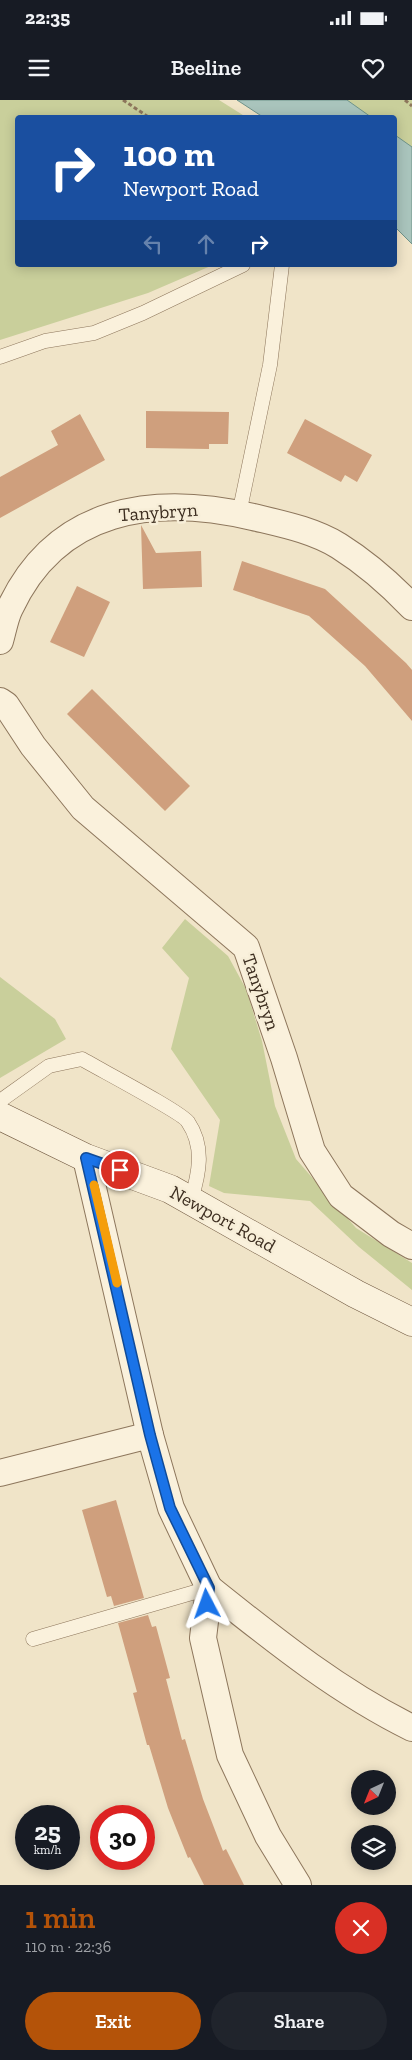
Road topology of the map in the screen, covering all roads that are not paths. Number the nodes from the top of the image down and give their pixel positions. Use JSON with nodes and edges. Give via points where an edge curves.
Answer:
{"nodes":[{"id":1,"x":240,"y":267,"type":"edge"},
{"id":2,"x":282,"y":267,"type":"edge"},
{"id":3,"x":0,"y":357,"type":"edge"},
{"id":4,"x":239,"y":514,"type":"junction"},
{"id":5,"x":412,"y":607,"type":"edge"},
{"id":6,"x":0,"y":641,"type":"edge"},
{"id":7,"x":0,"y":701,"type":"edge"},
{"id":8,"x":0,"y":1101,"type":"edge"},
{"id":9,"x":0,"y":1116,"type":"edge"},
{"id":10,"x":86,"y":1158,"type":"junction"},
{"id":11,"x":191,"y":1200,"type":"junction"},
{"id":12,"x":412,"y":1246,"type":"edge"},
{"id":13,"x":412,"y":1322,"type":"edge"},
{"id":14,"x":150,"y":1435,"type":"junction"},
{"id":15,"x":0,"y":1473,"type":"edge"},
{"id":16,"x":209,"y":1588,"type":"junction"},
{"id":17,"x":33,"y":1639,"type":"dead end"},
{"id":18,"x":412,"y":1728,"type":"edge"},
{"id":19,"x":298,"y":1885,"type":"edge"}],
"edges":[{"from":1,"to":3,"type":"lane","via":[[94,333],[45,341]]},
{"from":2,"to":4,"type":"lane","via":[[270,365]]},
{"from":4,"to":5,"type":"street","name":"Tanybryn","via":[[299,528],[338,545],[384,578]]},
{"from":4,"to":6,"type":"street","name":"Tanybryn","via":[[190,506],[139,509],[108,515],[72,534],[43,558],[25,582],[9,609]]},
{"from":7,"to":12,"type":"street","name":"Tanybryn","via":[[83,808],[246,946],[312,1150],[341,1196]]},
{"from":8,"to":11,"type":"lane","via":[[49,1066],[82,1058],[188,1120],[199,1148],[199,1175]]},
{"from":9,"to":10,"type":"main road","name":"Newport Road"},
{"from":10,"to":11,"type":"main road","name":"Newport Road"},
{"from":10,"to":14,"type":"street"},
{"from":11,"to":13,"type":"main road","name":"Newport Road","via":[[356,1294]]},
{"from":14,"to":15,"type":"street"},
{"from":14,"to":16,"type":"street","via":[[170,1508]]},
{"from":16,"to":17,"type":"lane"},
{"from":16,"to":18,"type":"street","via":[[301,1661]]},
{"from":16,"to":19,"type":"street","via":[[203,1638],[230,1755],[268,1836]]}]}
